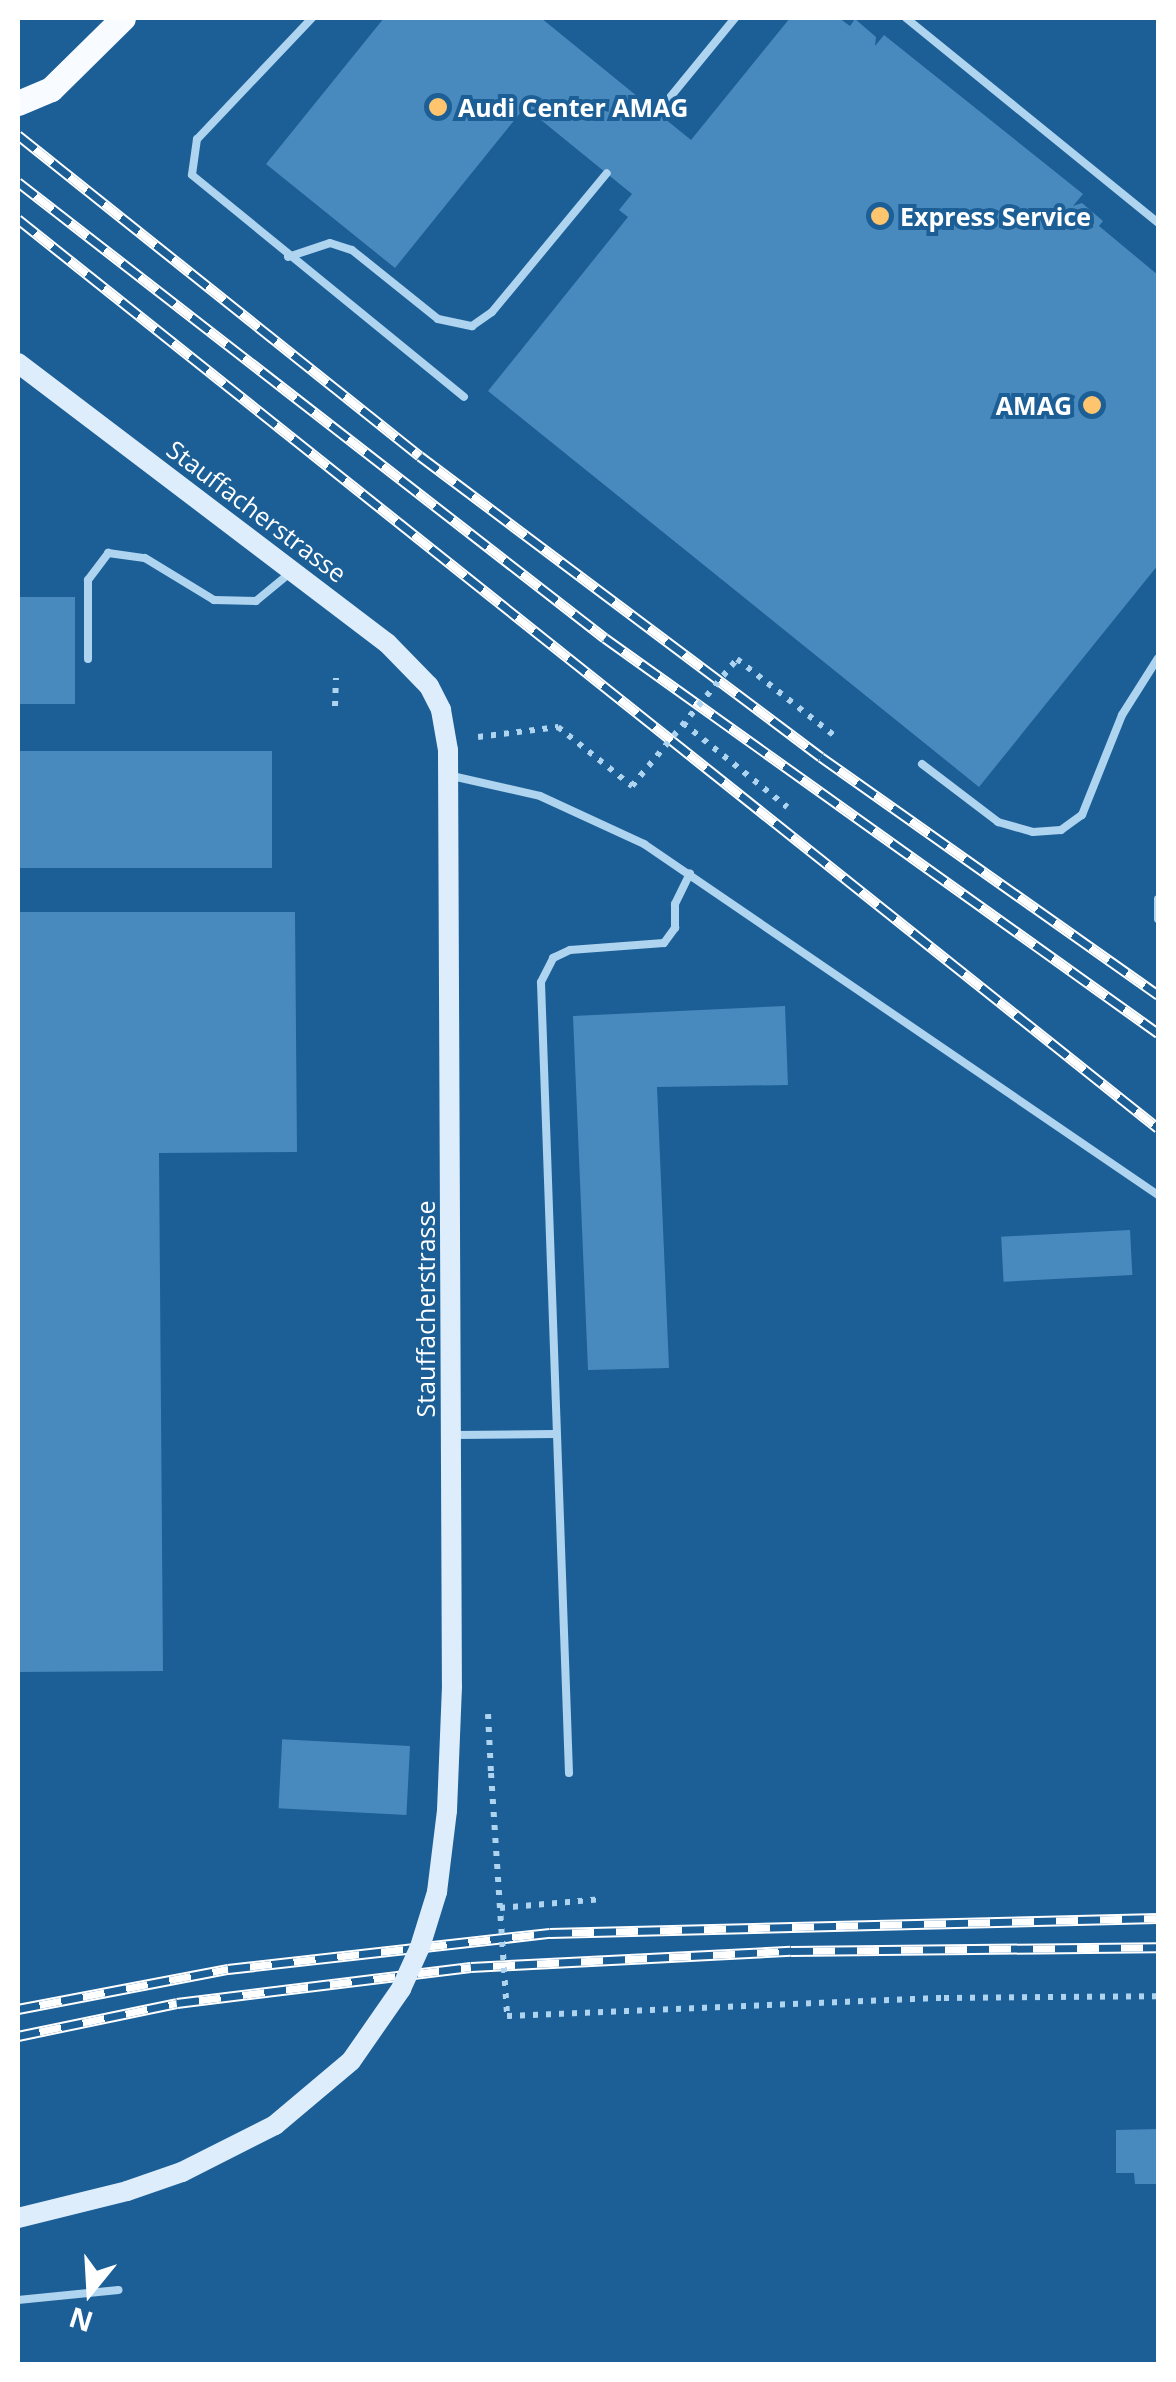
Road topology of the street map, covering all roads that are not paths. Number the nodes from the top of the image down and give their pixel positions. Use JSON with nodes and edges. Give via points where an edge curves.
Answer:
{"nodes":[{"id":1,"x":123,"y":18,"type":"edge"},
{"id":2,"x":312,"y":18,"type":"edge"},
{"id":3,"x":735,"y":18,"type":"edge"},
{"id":4,"x":906,"y":18,"type":"edge"},
{"id":5,"x":22,"y":101,"type":"edge"},
{"id":6,"x":658,"y":112,"type":"dead end"},
{"id":7,"x":607,"y":173,"type":"dead end"},
{"id":8,"x":1158,"y":222,"type":"edge"},
{"id":9,"x":288,"y":256,"type":"junction"},
{"id":10,"x":18,"y":363,"type":"edge"},
{"id":11,"x":464,"y":397,"type":"dead end"},
{"id":12,"x":293,"y":570,"type":"junction"},
{"id":13,"x":1158,"y":658,"type":"edge"},
{"id":14,"x":88,"y":660,"type":"dead end"},
{"id":15,"x":922,"y":764,"type":"dead end"},
{"id":16,"x":447,"y":775,"type":"junction"},
{"id":17,"x":690,"y":873,"type":"junction"},
{"id":18,"x":1158,"y":898,"type":"edge"},
{"id":19,"x":1158,"y":919,"type":"edge"},
{"id":20,"x":1158,"y":1196,"type":"edge"},
{"id":21,"x":555,"y":1434,"type":"junction"},
{"id":22,"x":450,"y":1435,"type":"junction"},
{"id":23,"x":569,"y":1773,"type":"dead end"},
{"id":24,"x":18,"y":2218,"type":"edge"},
{"id":25,"x":119,"y":2290,"type":"dead end"},
{"id":26,"x":18,"y":2300,"type":"edge"}],
"edges":[{"from":1,"to":5,"type":"main road","via":[[50,89]]},
{"from":2,"to":9,"type":"lane","via":[[204,130],[192,154],[192,175],[204,190]]},
{"from":3,"to":6,"type":"lane"},
{"from":4,"to":8,"type":"lane"},
{"from":7,"to":9,"type":"lane","via":[[492,312],[472,326],[438,319],[352,250],[330,244]]},
{"from":9,"to":11,"type":"lane"},
{"from":10,"to":12,"type":"street","name":"Stauffacherstrasse"},
{"from":12,"to":14,"type":"lane","via":[[256,601],[214,600],[145,558],[108,554],[88,584]]},
{"from":12,"to":16,"type":"street","name":"Stauffacherstrasse","via":[[420,675],[441,710]]},
{"from":13,"to":15,"type":"lane","via":[[1122,716],[1082,815],[1062,830],[1033,832],[998,822]]},
{"from":16,"to":17,"type":"lane","via":[[578,811]]},
{"from":16,"to":22,"type":"street","name":"Stauffacherstrasse"},
{"from":17,"to":20,"type":"lane"},
{"from":17,"to":21,"type":"lane","via":[[675,904],[675,928],[664,943],[570,950],[553,958],[541,982]]},
{"from":18,"to":19,"type":"lane"},
{"from":21,"to":22,"type":"lane"},
{"from":21,"to":23,"type":"lane"},
{"from":22,"to":24,"type":"street","name":"Stauffacherstrasse","bridge":true,"via":[[448,1811],[437,1892],[401,1989],[351,2062],[275,2126],[182,2172]]},
{"from":25,"to":26,"type":"lane"}]}
